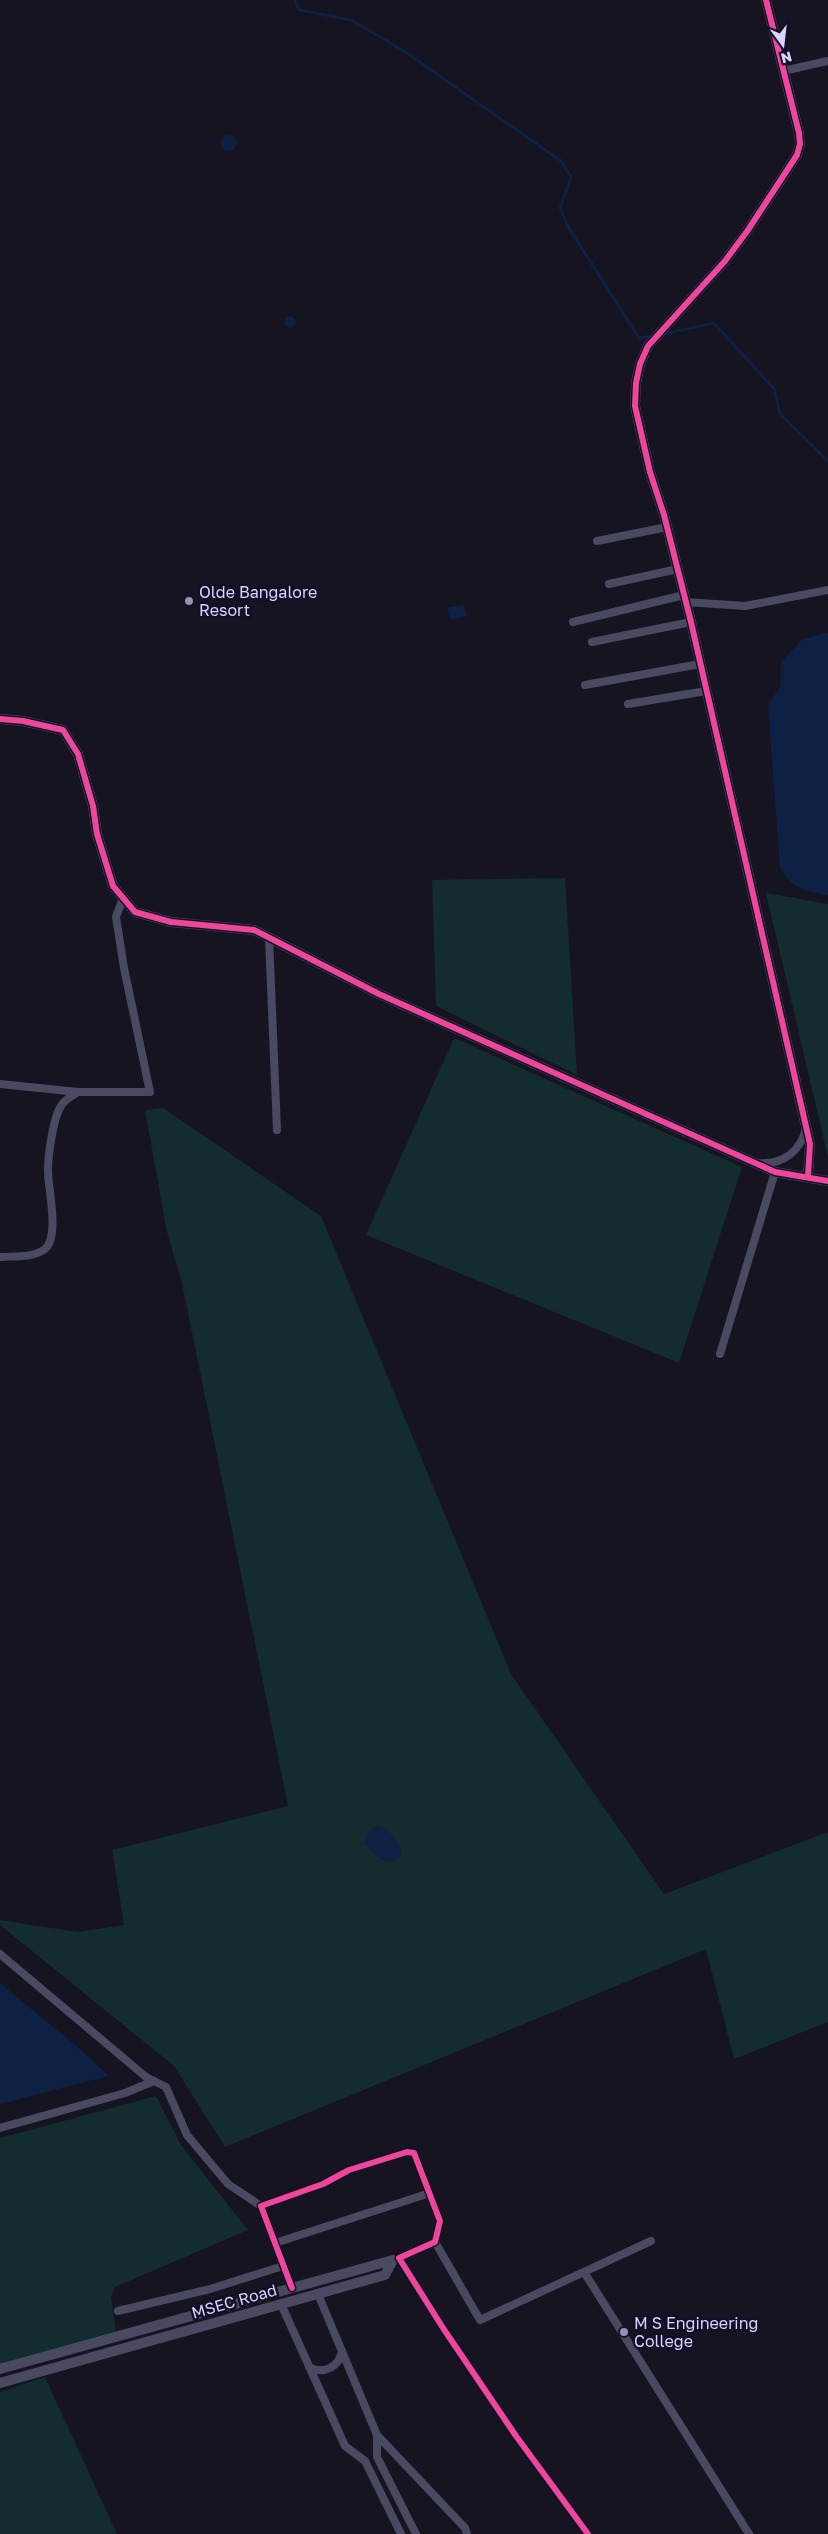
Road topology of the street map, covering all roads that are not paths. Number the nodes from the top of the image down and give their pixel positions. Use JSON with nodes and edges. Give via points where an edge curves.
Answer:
{"nodes":[{"id":1,"x":766,"y":0,"type":"edge"},
{"id":2,"x":828,"y":61,"type":"edge"},
{"id":3,"x":784,"y":71,"type":"junction"},
{"id":4,"x":667,"y":527,"type":"junction"},
{"id":5,"x":597,"y":540,"type":"dead end"},
{"id":6,"x":678,"y":569,"type":"junction"},
{"id":7,"x":609,"y":584,"type":"dead end"},
{"id":8,"x":828,"y":590,"type":"edge"},
{"id":9,"x":685,"y":599,"type":"junction"},
{"id":10,"x":573,"y":622,"type":"dead end"},
{"id":11,"x":691,"y":622,"type":"junction"},
{"id":12,"x":592,"y":642,"type":"dead end"},
{"id":13,"x":700,"y":664,"type":"junction"},
{"id":14,"x":585,"y":685,"type":"dead end"},
{"id":15,"x":706,"y":692,"type":"junction"},
{"id":16,"x":628,"y":704,"type":"dead end"},
{"id":17,"x":0,"y":719,"type":"edge"},
{"id":18,"x":123,"y":898,"type":"junction"},
{"id":19,"x":269,"y":938,"type":"junction"},
{"id":20,"x":0,"y":1084,"type":"edge"},
{"id":21,"x":78,"y":1092,"type":"junction"},
{"id":22,"x":806,"y":1128,"type":"junction"},
{"id":23,"x":277,"y":1130,"type":"dead end"},
{"id":24,"x":754,"y":1163,"type":"junction"},
{"id":25,"x":775,"y":1172,"type":"junction"},
{"id":26,"x":808,"y":1176,"type":"junction"},
{"id":27,"x":828,"y":1181,"type":"edge"},
{"id":28,"x":0,"y":1256,"type":"edge"},
{"id":29,"x":720,"y":1354,"type":"dead end"},
{"id":30,"x":0,"y":1954,"type":"edge"},
{"id":31,"x":154,"y":2081,"type":"junction"},
{"id":32,"x":0,"y":2128,"type":"edge"},
{"id":33,"x":430,"y":2193,"type":"junction"},
{"id":34,"x":261,"y":2206,"type":"junction"},
{"id":35,"x":651,"y":2241,"type":"dead end"},
{"id":36,"x":435,"y":2242,"type":"junction"},
{"id":37,"x":275,"y":2243,"type":"junction"},
{"id":38,"x":396,"y":2259,"type":"junction"},
{"id":39,"x":284,"y":2266,"type":"junction"},
{"id":40,"x":584,"y":2272,"type":"junction"},
{"id":41,"x":292,"y":2288,"type":"junction"},
{"id":42,"x":318,"y":2294,"type":"junction"},
{"id":43,"x":281,"y":2304,"type":"junction"},
{"id":44,"x":118,"y":2311,"type":"dead end"},
{"id":45,"x":89,"y":2344,"type":"junction"},
{"id":46,"x":342,"y":2351,"type":"junction"},
{"id":47,"x":93,"y":2356,"type":"junction"},
{"id":48,"x":309,"y":2367,"type":"junction"},
{"id":49,"x":0,"y":2369,"type":"edge"},
{"id":50,"x":0,"y":2383,"type":"edge"},
{"id":51,"x":377,"y":2435,"type":"junction"},
{"id":52,"x":401,"y":2534,"type":"edge"},
{"id":53,"x":416,"y":2534,"type":"edge"},
{"id":54,"x":467,"y":2534,"type":"edge"},
{"id":55,"x":588,"y":2534,"type":"edge"},
{"id":56,"x":748,"y":2534,"type":"edge"}],
"edges":[{"from":1,"to":3,"type":"street"},
{"from":2,"to":3,"type":"street"},
{"from":3,"to":4,"type":"street","via":[[800,138],[797,156],[725,261],[648,346],[640,364],[636,406],[650,472]]},
{"from":4,"to":5,"type":"street"},
{"from":4,"to":6,"type":"street"},
{"from":6,"to":7,"type":"street"},
{"from":6,"to":9,"type":"street"},
{"from":8,"to":9,"type":"street","via":[[745,606]]},
{"from":9,"to":10,"type":"street"},
{"from":9,"to":11,"type":"street"},
{"from":11,"to":12,"type":"street"},
{"from":11,"to":13,"type":"street"},
{"from":13,"to":14,"type":"street"},
{"from":13,"to":15,"type":"street"},
{"from":15,"to":16,"type":"street"},
{"from":15,"to":22,"type":"street"},
{"from":17,"to":18,"type":"street","via":[[63,730],[78,754],[94,806],[104,858],[113,886]]},
{"from":18,"to":19,"type":"street","via":[[135,912],[171,922],[254,930]]},
{"from":18,"to":21,"type":"street","via":[[116,917],[150,1092]]},
{"from":19,"to":23,"type":"street"},
{"from":19,"to":24,"type":"street","via":[[396,1002]]},
{"from":20,"to":21,"type":"street"},
{"from":21,"to":28,"type":"street","via":[[61,1105],[56,1118],[48,1169],[50,1242],[36,1253]]},
{"from":22,"to":24,"type":"street","via":[[801,1142],[786,1158],[768,1164]]},
{"from":22,"to":26,"type":"street","via":[[810,1144]]},
{"from":24,"to":25,"type":"street"},
{"from":25,"to":26,"type":"street"},
{"from":25,"to":29,"type":"street"},
{"from":26,"to":27,"type":"street"},
{"from":30,"to":31,"type":"street"},
{"from":31,"to":32,"type":"street","via":[[125,2093]]},
{"from":31,"to":34,"type":"street","via":[[166,2087],[184,2131],[226,2181]]},
{"from":33,"to":34,"type":"street","via":[[414,2153],[408,2152],[350,2170],[323,2184]]},
{"from":33,"to":36,"type":"street","via":[[440,2221]]},
{"from":33,"to":37,"type":"street"},
{"from":34,"to":37,"type":"street"},
{"from":35,"to":40,"type":"street"},
{"from":36,"to":38,"type":"street"},
{"from":36,"to":40,"type":"street","via":[[480,2320]]},
{"from":37,"to":39,"type":"street"},
{"from":38,"to":41,"type":"street","name":"MSEC Road"},
{"from":38,"to":42,"type":"street","name":"MSEC Road","via":[[385,2275]]},
{"from":38,"to":55,"type":"street","via":[[510,2428]]},
{"from":39,"to":41,"type":"street"},
{"from":39,"to":44,"type":"street","via":[[210,2289]]},
{"from":40,"to":56,"type":"street"},
{"from":41,"to":45,"type":"street","name":"MSEC Road"},
{"from":42,"to":43,"type":"street","name":"MSEC Road"},
{"from":42,"to":46,"type":"street"},
{"from":43,"to":47,"type":"street","name":"MSEC Road"},
{"from":43,"to":48,"type":"street"},
{"from":45,"to":47,"type":"street"},
{"from":45,"to":49,"type":"street","name":"MSEC Road"},
{"from":46,"to":48,"type":"street","via":[[336,2364],[329,2369]]},
{"from":46,"to":51,"type":"street"},
{"from":47,"to":50,"type":"street","name":"MSEC Road"},
{"from":48,"to":52,"type":"street","via":[[345,2446],[365,2461]]},
{"from":51,"to":53,"type":"street","via":[[377,2457]]},
{"from":51,"to":54,"type":"street","via":[[465,2528]]}]}
